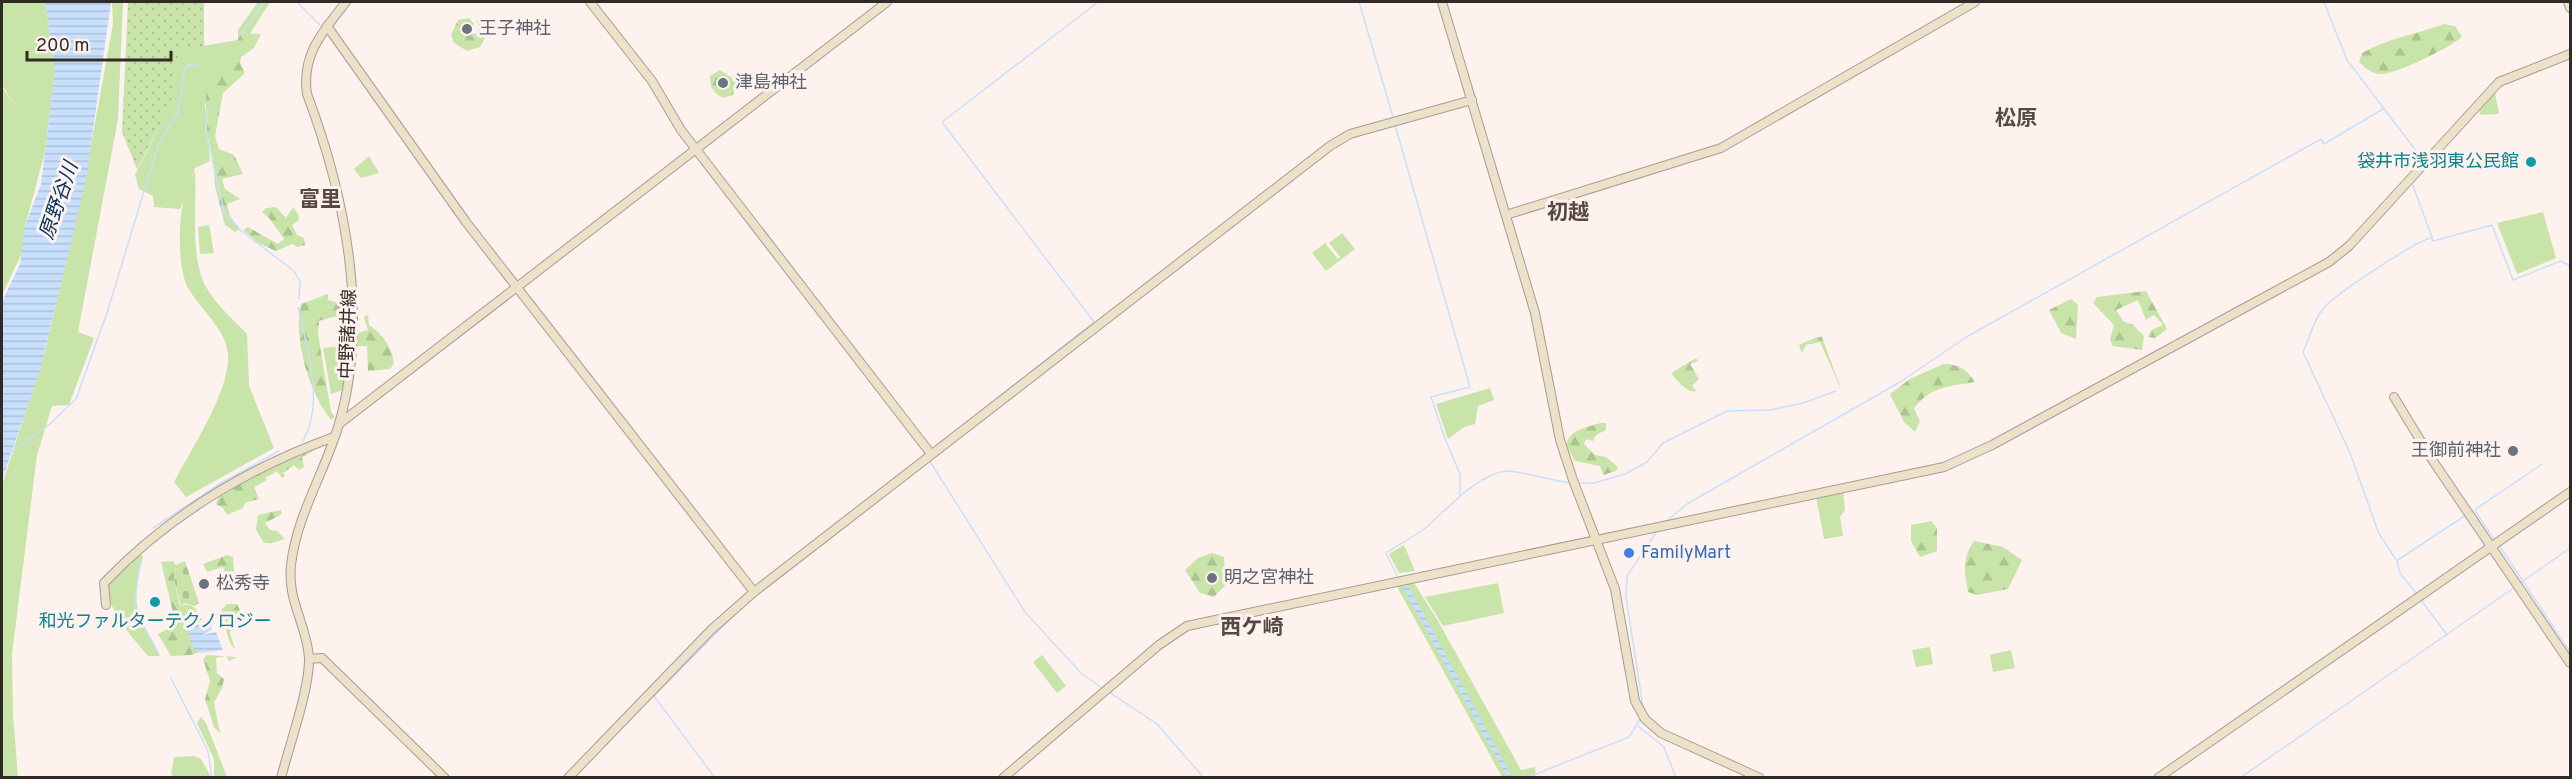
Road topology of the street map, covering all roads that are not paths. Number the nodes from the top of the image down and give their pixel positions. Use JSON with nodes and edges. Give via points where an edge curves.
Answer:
{"nodes":[{"id":1,"x":346,"y":2,"type":"edge"},
{"id":2,"x":590,"y":2,"type":"edge"},
{"id":3,"x":887,"y":2,"type":"edge"},
{"id":4,"x":1442,"y":2,"type":"edge"},
{"id":5,"x":1975,"y":2,"type":"edge"},
{"id":6,"x":2568,"y":2,"type":"edge"},
{"id":7,"x":2571,"y":8,"type":"edge"},
{"id":8,"x":327,"y":26,"type":"junction"},
{"id":9,"x":2571,"y":54,"type":"edge"},
{"id":10,"x":1472,"y":100,"type":"junction"},
{"id":11,"x":695,"y":149,"type":"junction"},
{"id":12,"x":1506,"y":215,"type":"junction"},
{"id":13,"x":518,"y":287,"type":"junction"},
{"id":14,"x":2394,"y":397,"type":"dead end"},
{"id":15,"x":339,"y":424,"type":"junction"},
{"id":16,"x":334,"y":437,"type":"junction"},
{"id":17,"x":931,"y":454,"type":"junction"},
{"id":18,"x":2571,"y":492,"type":"edge"},
{"id":19,"x":1597,"y":539,"type":"junction"},
{"id":20,"x":2495,"y":542,"type":"junction"},
{"id":21,"x":754,"y":592,"type":"junction"},
{"id":22,"x":106,"y":605,"type":"dead end"},
{"id":23,"x":309,"y":658,"type":"junction"},
{"id":24,"x":2571,"y":663,"type":"edge"},
{"id":25,"x":281,"y":777,"type":"edge"},
{"id":26,"x":445,"y":777,"type":"edge"},
{"id":27,"x":568,"y":777,"type":"edge"},
{"id":28,"x":1003,"y":777,"type":"edge"},
{"id":29,"x":1760,"y":777,"type":"edge"},
{"id":30,"x":2158,"y":777,"type":"edge"}],
"edges":[{"from":1,"to":8,"type":"street","name":"中野諸井線"},
{"from":2,"to":11,"type":"street","via":[[652,81]]},
{"from":3,"to":11,"type":"street"},
{"from":4,"to":10,"type":"street"},
{"from":5,"to":12,"type":"street","via":[[1721,148]]},
{"from":6,"to":7,"type":"street"},
{"from":8,"to":13,"type":"street","via":[[466,222]]},
{"from":8,"to":15,"type":"street","name":"中野諸井線","via":[[311,50],[305,81],[338,190],[352,288],[350,372]]},
{"from":9,"to":19,"type":"street","via":[[2499,82],[2349,246],[2329,262],[1967,458],[1944,467]]},
{"from":10,"to":12,"type":"street"},
{"from":10,"to":17,"type":"street","via":[[1350,134],[1330,146]]},
{"from":11,"to":13,"type":"street"},
{"from":11,"to":17,"type":"street"},
{"from":12,"to":19,"type":"street","via":[[1535,313],[1560,440]]},
{"from":13,"to":15,"type":"street"},
{"from":13,"to":21,"type":"street"},
{"from":14,"to":20,"type":"street","via":[[2431,458]]},
{"from":15,"to":16,"type":"street","name":"中野諸井線"},
{"from":16,"to":22,"type":"street","via":[[274,460],[186,512],[104,583]]},
{"from":16,"to":23,"type":"street","name":"中野諸井線","via":[[302,514],[291,564],[290,592]]},
{"from":17,"to":21,"type":"street"},
{"from":18,"to":20,"type":"street"},
{"from":19,"to":28,"type":"street","via":[[1180,629]]},
{"from":19,"to":29,"type":"street","via":[[1616,589],[1638,709],[1666,736]]},
{"from":20,"to":24,"type":"street"},
{"from":20,"to":30,"type":"street"},
{"from":21,"to":27,"type":"street","via":[[711,630]]},
{"from":23,"to":25,"type":"street","name":"中野諸井線"},
{"from":23,"to":26,"type":"street","via":[[322,658]]}]}
